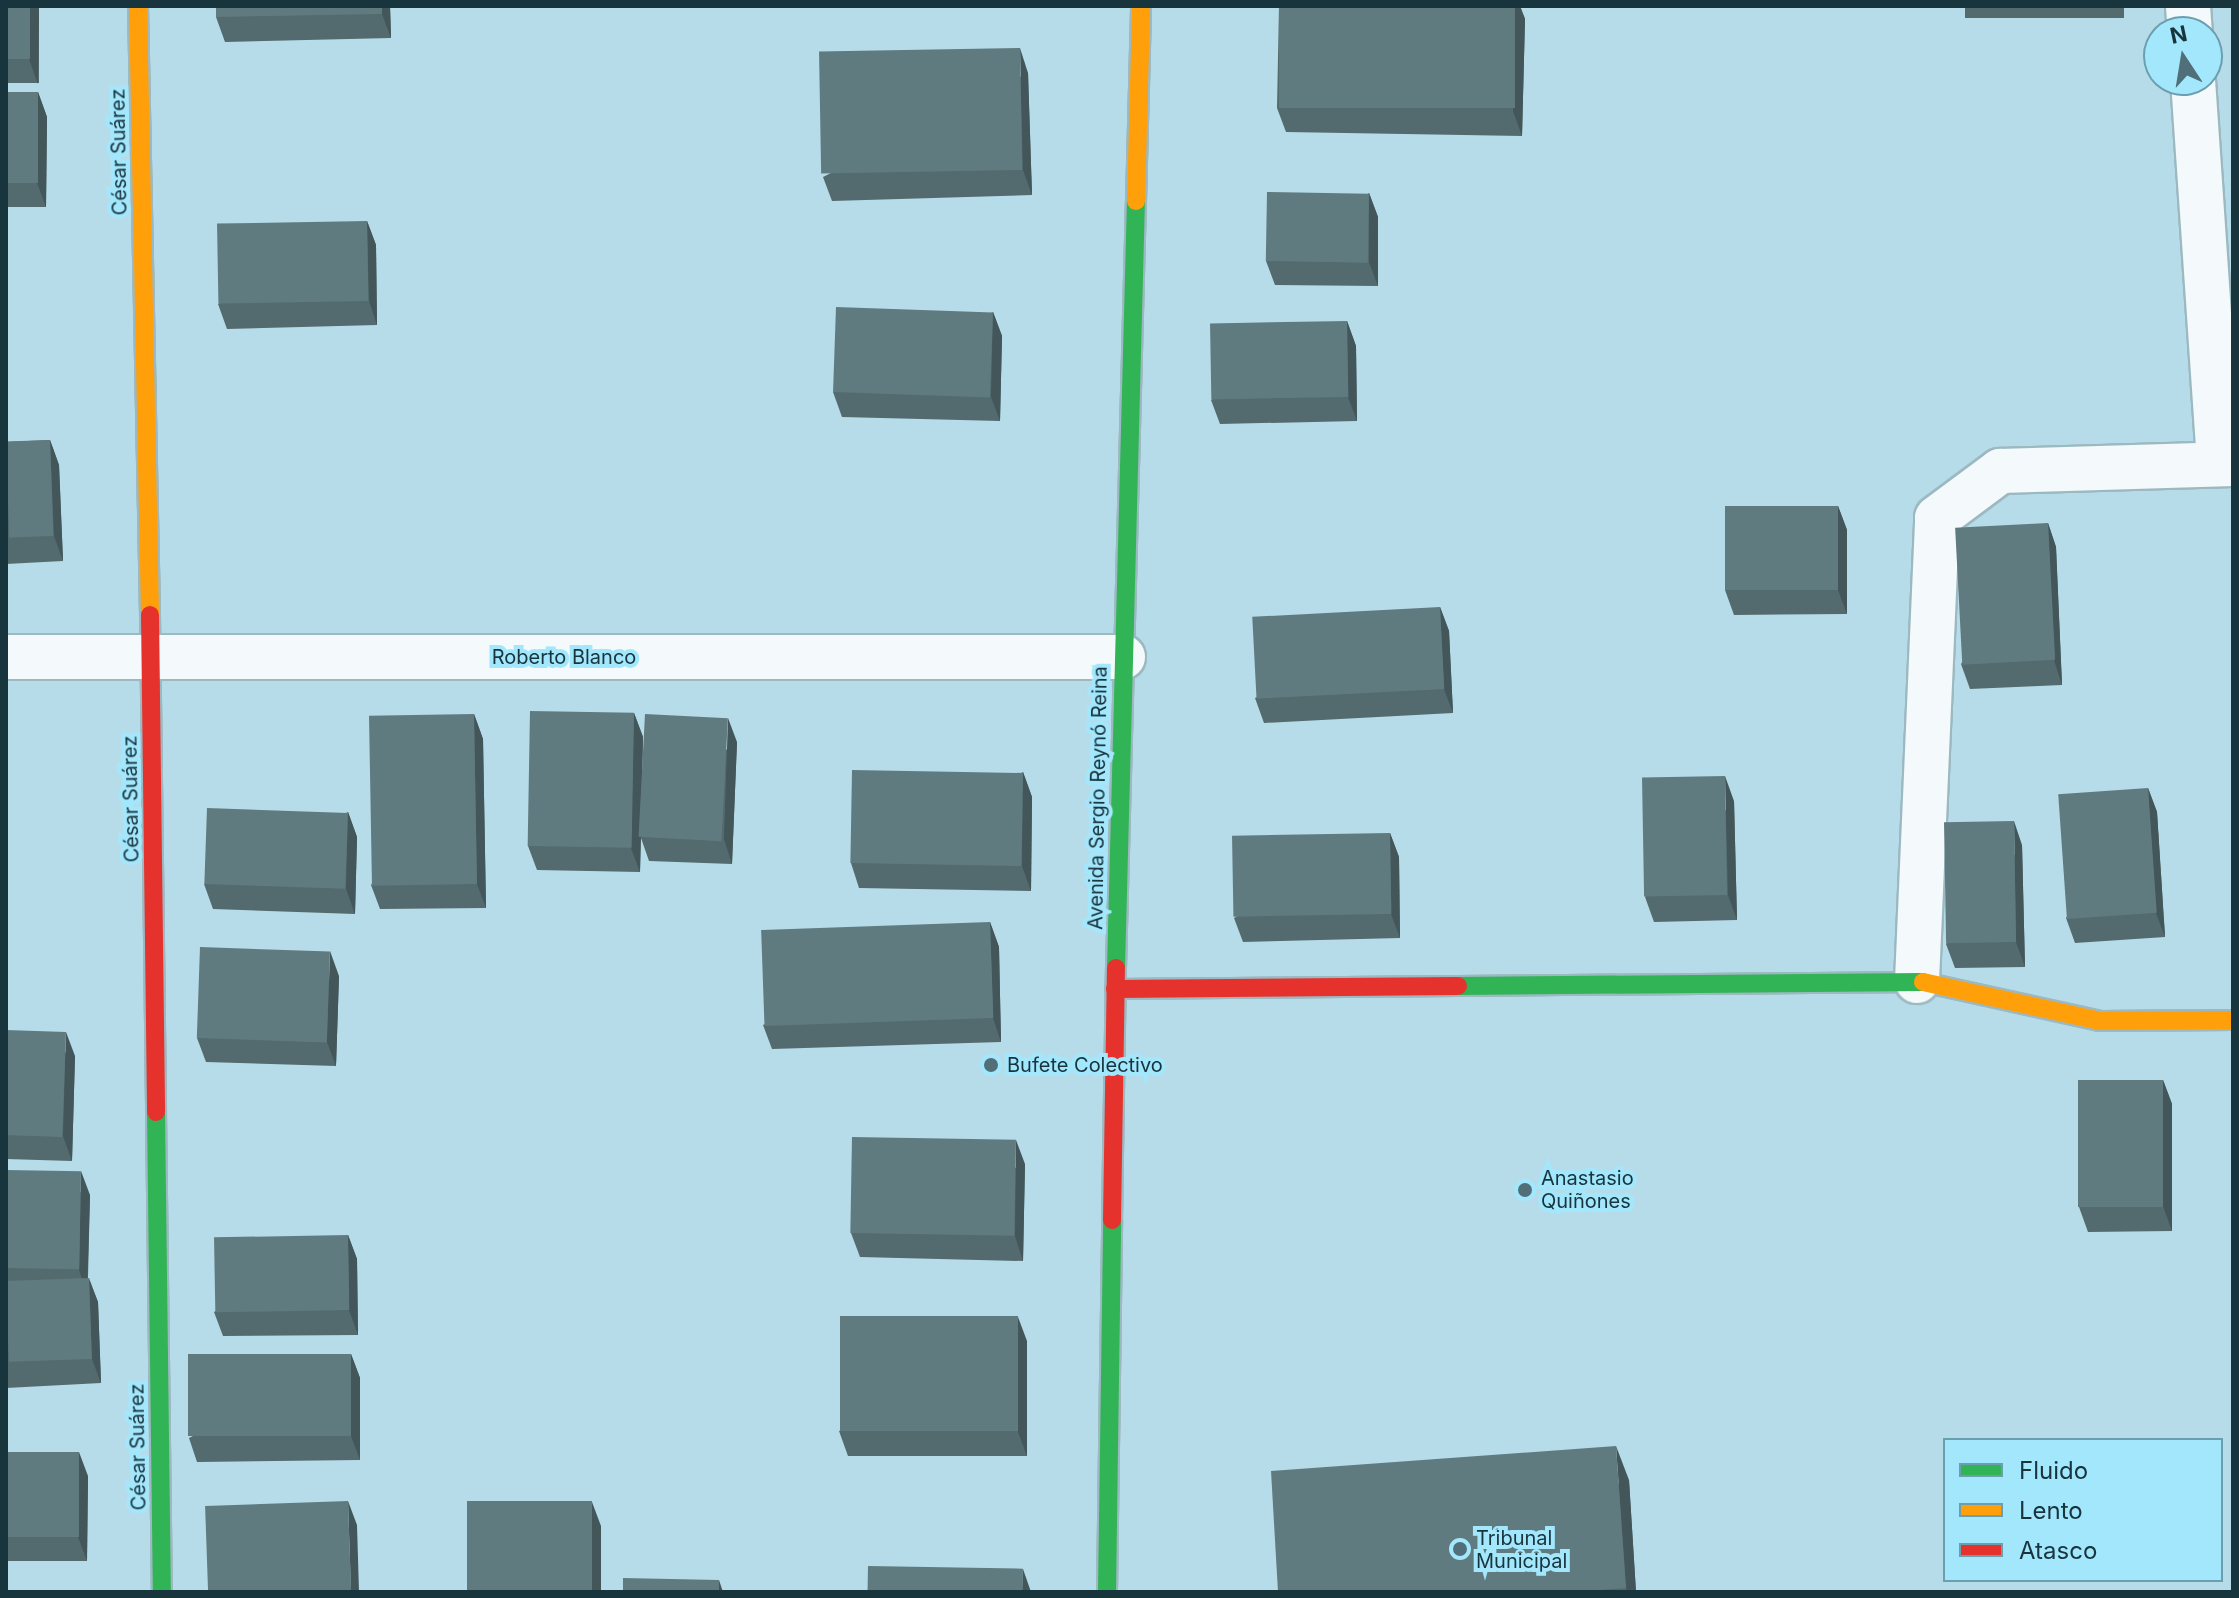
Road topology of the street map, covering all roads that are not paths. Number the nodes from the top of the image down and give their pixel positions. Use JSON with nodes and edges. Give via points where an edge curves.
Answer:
{"nodes":[{"id":1,"x":138,"y":6,"type":"edge"},
{"id":2,"x":1141,"y":6,"type":"edge"},
{"id":3,"x":2194,"y":96,"type":"edge"},
{"id":4,"x":2226,"y":464,"type":"edge"},
{"id":5,"x":6,"y":657,"type":"edge"},
{"id":6,"x":151,"y":657,"type":"junction"},
{"id":7,"x":1123,"y":657,"type":"junction"},
{"id":8,"x":1917,"y":981,"type":"junction"},
{"id":9,"x":1115,"y":989,"type":"junction"},
{"id":10,"x":2233,"y":1020,"type":"edge"},
{"id":11,"x":162,"y":1592,"type":"edge"},
{"id":12,"x":1107,"y":1592,"type":"edge"}],
"edges":[{"from":1,"to":6,"type":"street","name":"César Suárez"},
{"from":2,"to":7,"type":"street","name":"Avenida Sergio Reynó Reina"},
{"from":3,"to":4,"type":"street"},
{"from":4,"to":8,"type":"street","via":[[2000,471],[1937,518]]},
{"from":5,"to":6,"type":"street","name":"Roberto Blanco"},
{"from":6,"to":7,"type":"street","name":"Roberto Blanco"},
{"from":6,"to":11,"type":"street","name":"César Suárez"},
{"from":7,"to":9,"type":"street","name":"Avenida Sergio Reynó Reina"},
{"from":8,"to":9,"type":"street"},
{"from":8,"to":10,"type":"street","via":[[2100,1021]]},
{"from":9,"to":12,"type":"street","name":"Avenida Sergio Reynó Reina"}]}
